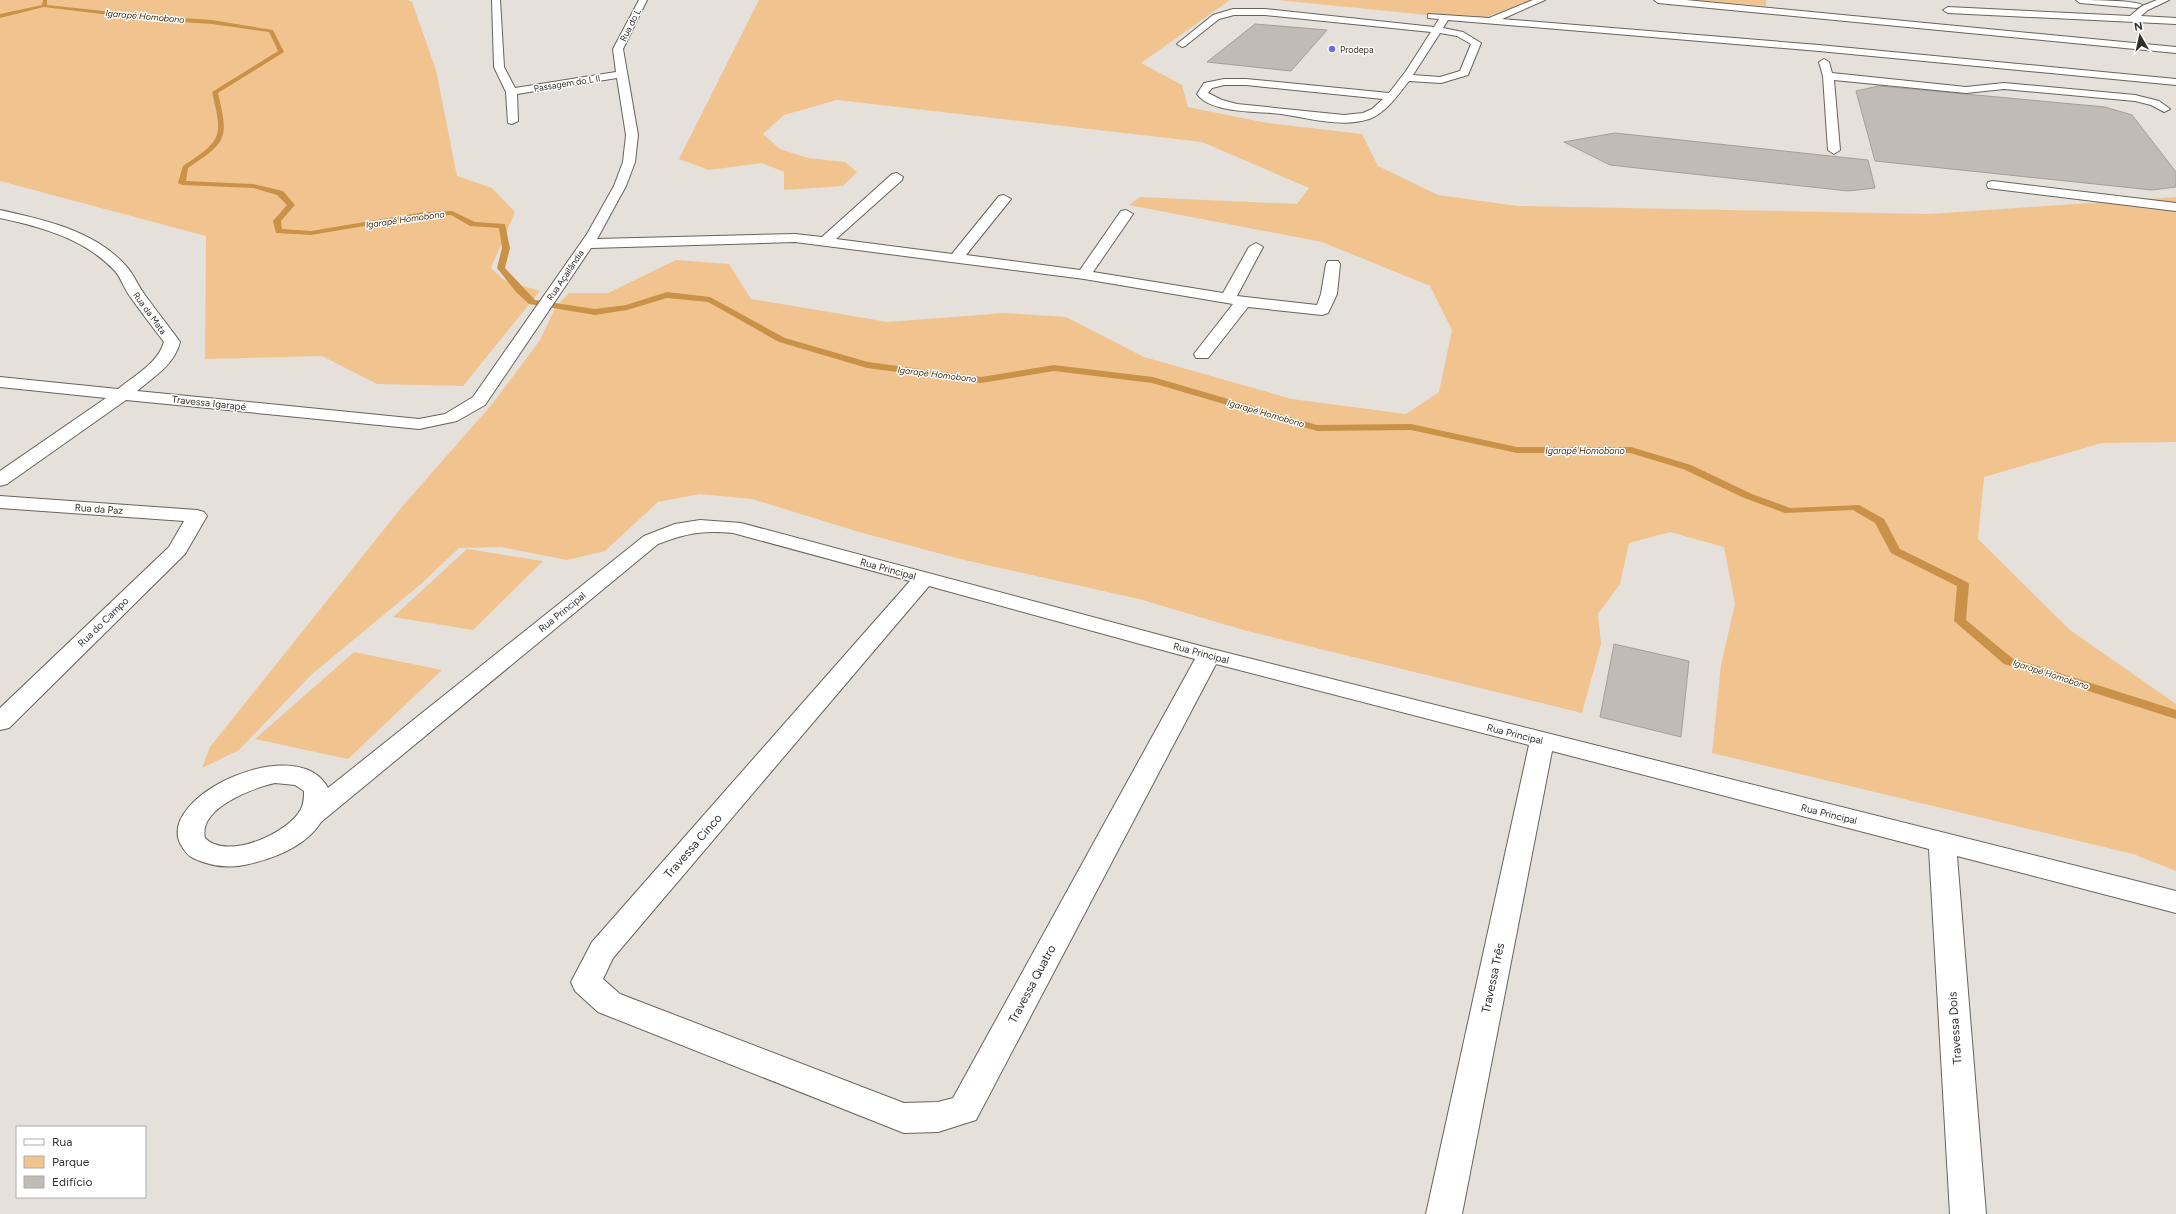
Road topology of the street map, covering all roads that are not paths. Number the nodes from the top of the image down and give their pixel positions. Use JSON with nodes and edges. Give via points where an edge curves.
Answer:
{"nodes":[{"id":1,"x":496,"y":0,"type":"edge"},
{"id":2,"x":643,"y":0,"type":"edge"},
{"id":3,"x":1541,"y":0,"type":"edge"},
{"id":4,"x":1658,"y":0,"type":"edge"},
{"id":5,"x":2080,"y":0,"type":"edge"},
{"id":6,"x":2165,"y":0,"type":"edge"},
{"id":7,"x":2151,"y":6,"type":"junction"},
{"id":8,"x":1948,"y":10,"type":"dead end"},
{"id":9,"x":1422,"y":15,"type":"dead end"},
{"id":10,"x":2132,"y":19,"type":"junction"},
{"id":11,"x":1490,"y":21,"type":"junction"},
{"id":12,"x":2176,"y":21,"type":"edge"},
{"id":13,"x":1441,"y":23,"type":"junction"},
{"id":14,"x":1182,"y":44,"type":"dead end"},
{"id":15,"x":1820,"y":48,"type":"junction"},
{"id":16,"x":2176,"y":50,"type":"edge"},
{"id":17,"x":1824,"y":64,"type":"junction"},
{"id":18,"x":623,"y":74,"type":"junction"},
{"id":19,"x":1828,"y":76,"type":"junction"},
{"id":20,"x":1404,"y":78,"type":"junction"},
{"id":21,"x":1877,"y":81,"type":"junction"},
{"id":22,"x":2176,"y":82,"type":"edge"},
{"id":23,"x":1829,"y":90,"type":"junction"},
{"id":24,"x":512,"y":92,"type":"junction"},
{"id":25,"x":1390,"y":96,"type":"junction"},
{"id":26,"x":2176,"y":110,"type":"edge"},
{"id":27,"x":512,"y":121,"type":"dead end"},
{"id":28,"x":1834,"y":150,"type":"dead end"},
{"id":29,"x":897,"y":177,"type":"dead end"},
{"id":30,"x":1993,"y":185,"type":"dead end"},
{"id":31,"x":1004,"y":199,"type":"dead end"},
{"id":32,"x":2176,"y":207,"type":"edge"},
{"id":33,"x":0,"y":214,"type":"edge"},
{"id":34,"x":1126,"y":214,"type":"dead end"},
{"id":35,"x":826,"y":241,"type":"junction"},
{"id":36,"x":587,"y":244,"type":"junction"},
{"id":37,"x":1256,"y":247,"type":"dead end"},
{"id":38,"x":956,"y":258,"type":"junction"},
{"id":39,"x":1333,"y":264,"type":"dead end"},
{"id":40,"x":1084,"y":275,"type":"junction"},
{"id":41,"x":1228,"y":299,"type":"junction"},
{"id":42,"x":1244,"y":301,"type":"junction"},
{"id":43,"x":1202,"y":354,"type":"dead end"},
{"id":44,"x":0,"y":382,"type":"edge"},
{"id":45,"x":121,"y":395,"type":"junction"},
{"id":46,"x":419,"y":424,"type":"joint"},
{"id":47,"x":0,"y":480,"type":"edge"},
{"id":48,"x":0,"y":502,"type":"edge"},
{"id":49,"x":197,"y":516,"type":"joint"},
{"id":50,"x":924,"y":579,"type":"junction"},
{"id":51,"x":1209,"y":655,"type":"junction"},
{"id":52,"x":0,"y":722,"type":"edge"},
{"id":53,"x":1542,"y":741,"type":"junction"},
{"id":54,"x":312,"y":814,"type":"dead end"},
{"id":55,"x":1942,"y":843,"type":"junction"},
{"id":56,"x":2176,"y":902,"type":"edge"},
{"id":57,"x":746,"y":1058,"type":"joint"},
{"id":58,"x":1444,"y":1214,"type":"edge"},
{"id":59,"x":1968,"y":1214,"type":"edge"}],
"edges":[{"from":1,"to":24,"type":"street","via":[[499,67]]},
{"from":2,"to":18,"type":"street","name":"Rua do L","via":[[618,48]]},
{"from":3,"to":11,"type":"street"},
{"from":4,"to":16,"type":"street"},
{"from":5,"to":7,"type":"street"},
{"from":6,"to":7,"type":"street"},
{"from":7,"to":10,"type":"street"},
{"from":8,"to":10,"type":"street"},
{"from":9,"to":13,"type":"street"},
{"from":10,"to":12,"type":"street"},
{"from":11,"to":13,"type":"street"},
{"from":11,"to":15,"type":"street"},
{"from":13,"to":14,"type":"street","via":[[1234,12],[1216,17]]},
{"from":13,"to":20,"type":"street","via":[[1420,58]]},
{"from":13,"to":20,"type":"street","via":[[1476,43],[1464,73],[1442,80]]},
{"from":15,"to":17,"type":"street"},
{"from":15,"to":22,"type":"street"},
{"from":17,"to":19,"type":"street"},
{"from":17,"to":21,"type":"street"},
{"from":18,"to":24,"type":"street","name":"Passagem do L II"},
{"from":18,"to":36,"type":"street","name":"Rua Açailândia","via":[[632,135],[629,162],[609,208]]},
{"from":19,"to":21,"type":"street"},
{"from":19,"to":23,"type":"street"},
{"from":20,"to":25,"type":"street"},
{"from":21,"to":23,"type":"street"},
{"from":21,"to":26,"type":"street"},
{"from":23,"to":28,"type":"street"},
{"from":24,"to":27,"type":"street"},
{"from":25,"to":25,"type":"street","via":[[1381,107],[1368,116],[1346,118],[1230,105],[1210,100],[1202,94],[1208,85],[1246,82]]},
{"from":29,"to":35,"type":"street"},
{"from":30,"to":32,"type":"street"},
{"from":31,"to":38,"type":"street"},
{"from":33,"to":45,"type":"street","name":"Rua da Mata","via":[[69,233],[99,251],[121,269],[138,297],[172,342],[169,353],[161,363]]},
{"from":34,"to":40,"type":"street"},
{"from":35,"to":36,"type":"street","via":[[795,238]]},
{"from":35,"to":38,"type":"street"},
{"from":36,"to":46,"type":"street","name":"Rua Açailândia","via":[[479,402],[450,419]]},
{"from":37,"to":41,"type":"street"},
{"from":38,"to":40,"type":"street"},
{"from":39,"to":42,"type":"street","via":[[1329,294],[1322,310]]},
{"from":40,"to":41,"type":"street"},
{"from":41,"to":42,"type":"street"},
{"from":42,"to":43,"type":"street"},
{"from":44,"to":45,"type":"street","name":"Travessa Igarapé"},
{"from":45,"to":46,"type":"street","name":"Travessa Igarapé"},
{"from":45,"to":47,"type":"street","name":"Rua da Mata"},
{"from":48,"to":49,"type":"street","name":"Rua da Paz"},
{"from":49,"to":52,"type":"street","name":"Rua do Campo","via":[[178,550]]},
{"from":50,"to":51,"type":"street","name":"Rua Principal"},
{"from":50,"to":54,"type":"street","name":"Rua Principal","via":[[734,527],[708,525],[680,528],[651,540]]},
{"from":50,"to":57,"type":"street","name":"Travessa Cinco","via":[[602,950],[586,982],[609,1003]]},
{"from":51,"to":53,"type":"street","name":"Rua Principal"},
{"from":51,"to":57,"type":"street","name":"Travessa Quatro","via":[[964,1110],[938,1117],[904,1118]]},
{"from":53,"to":55,"type":"street","name":"Rua Principal"},
{"from":53,"to":58,"type":"street","name":"Travessa Três"},
{"from":55,"to":56,"type":"street","name":"Rua Principal"},
{"from":55,"to":59,"type":"street","name":"Travessa Dois"}]}
